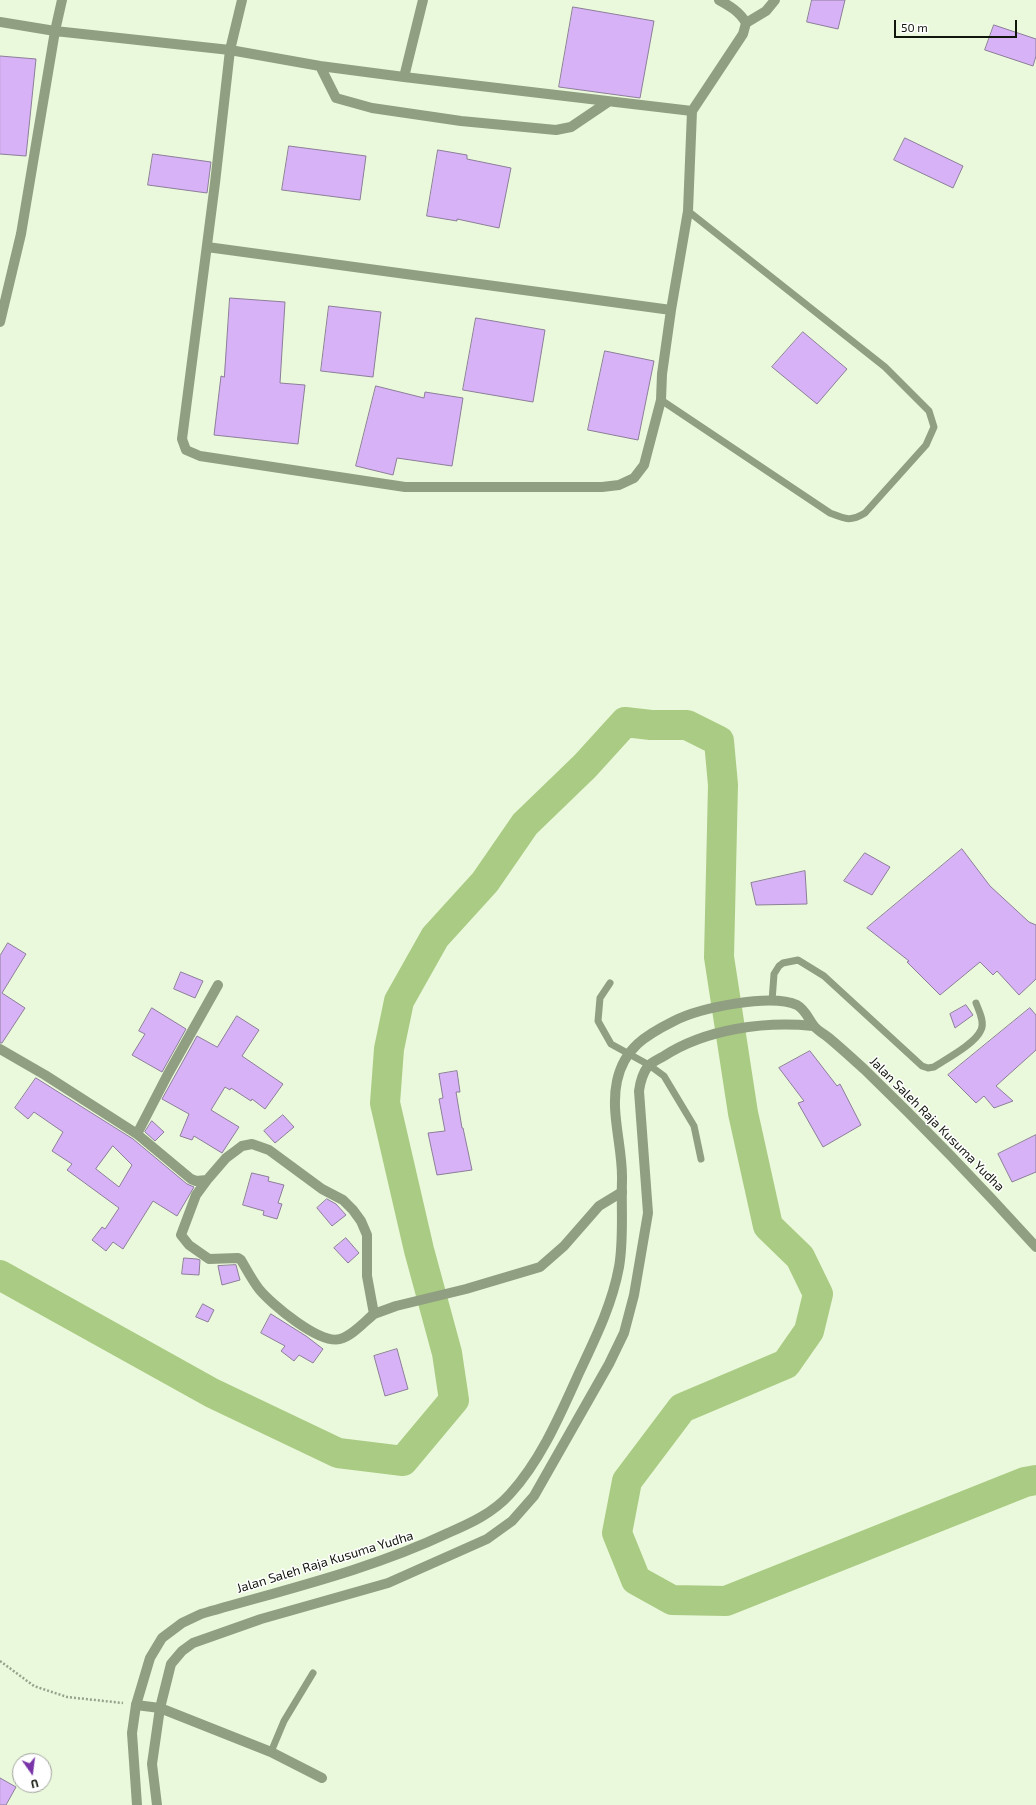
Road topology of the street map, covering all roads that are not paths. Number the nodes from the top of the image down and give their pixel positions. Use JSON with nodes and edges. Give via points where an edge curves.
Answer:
{"nodes":[{"id":1,"x":62,"y":0,"type":"edge"},
{"id":2,"x":242,"y":0,"type":"edge"},
{"id":3,"x":423,"y":0,"type":"edge"},
{"id":4,"x":719,"y":0,"type":"edge"},
{"id":5,"x":775,"y":0,"type":"edge"},
{"id":6,"x":0,"y":22,"type":"edge"},
{"id":7,"x":746,"y":23,"type":"junction"},
{"id":8,"x":55,"y":31,"type":"junction"},
{"id":9,"x":230,"y":50,"type":"junction"},
{"id":10,"x":320,"y":66,"type":"junction"},
{"id":11,"x":404,"y":77,"type":"junction"},
{"id":12,"x":608,"y":102,"type":"junction"},
{"id":13,"x":692,"y":111,"type":"junction"},
{"id":14,"x":688,"y":211,"type":"junction"},
{"id":15,"x":207,"y":247,"type":"junction"},
{"id":16,"x":670,"y":310,"type":"junction"},
{"id":17,"x":0,"y":322,"type":"edge"},
{"id":18,"x":661,"y":400,"type":"junction"},
{"id":19,"x":610,"y":983,"type":"dead end"},
{"id":20,"x":218,"y":985,"type":"dead end"},
{"id":21,"x":772,"y":1001,"type":"junction"},
{"id":22,"x":976,"y":1003,"type":"dead end"},
{"id":23,"x":813,"y":1026,"type":"junction"},
{"id":24,"x":0,"y":1049,"type":"edge"},
{"id":25,"x":628,"y":1053,"type":"junction"},
{"id":26,"x":649,"y":1065,"type":"junction"},
{"id":27,"x":137,"y":1134,"type":"junction"},
{"id":28,"x":701,"y":1159,"type":"dead end"},
{"id":29,"x":207,"y":1180,"type":"junction"},
{"id":30,"x":622,"y":1192,"type":"junction"},
{"id":31,"x":1036,"y":1247,"type":"edge"},
{"id":32,"x":374,"y":1314,"type":"junction"},
{"id":33,"x":313,"y":1673,"type":"dead end"},
{"id":34,"x":136,"y":1705,"type":"junction"},
{"id":35,"x":160,"y":1708,"type":"junction"},
{"id":36,"x":271,"y":1752,"type":"junction"},
{"id":37,"x":322,"y":1778,"type":"dead end"},
{"id":38,"x":137,"y":1805,"type":"edge"},
{"id":39,"x":157,"y":1805,"type":"edge"}],
"edges":[{"from":1,"to":8,"type":"street"},
{"from":2,"to":9,"type":"street"},
{"from":3,"to":11,"type":"street"},
{"from":4,"to":7,"type":"street","via":[[733,8]]},
{"from":5,"to":7,"type":"street","via":[[766,11]]},
{"from":6,"to":8,"type":"street"},
{"from":7,"to":13,"type":"street","via":[[743,34]]},
{"from":8,"to":9,"type":"street"},
{"from":8,"to":17,"type":"street","via":[[21,234]]},
{"from":9,"to":10,"type":"street"},
{"from":9,"to":15,"type":"street"},
{"from":10,"to":11,"type":"street"},
{"from":10,"to":12,"type":"street","via":[[336,98],[372,108],[462,121],[556,130],[571,127]]},
{"from":11,"to":12,"type":"street"},
{"from":12,"to":13,"type":"street"},
{"from":13,"to":14,"type":"street"},
{"from":14,"to":16,"type":"street"},
{"from":14,"to":18,"type":"lane","via":[[885,367],[929,411],[934,427],[926,445],[865,513],[857,518],[845,520],[830,513]]},
{"from":15,"to":16,"type":"street"},
{"from":15,"to":18,"type":"street","via":[[182,439],[186,450],[200,456],[406,487],[619,485],[634,478],[644,465]]},
{"from":16,"to":18,"type":"street"},
{"from":19,"to":25,"type":"lane","via":[[600,998],[598,1021],[611,1044]]},
{"from":20,"to":27,"type":"street"},
{"from":21,"to":22,"type":"lane","via":[[774,974],[778,966],[798,960],[824,976],[922,1066],[928,1068],[934,1067],[975,1039],[982,1030],[982,1020]]},
{"from":21,"to":23,"type":"street","name":"Jalan Saleh Raja Kusuma Yudha","via":[[795,1004],[802,1008]]},
{"from":21,"to":25,"type":"street","name":"Jalan Saleh Raja Kusuma Yudha","via":[[748,1001],[684,1015],[649,1033]]},
{"from":23,"to":26,"type":"street","via":[[790,1024],[745,1028],[694,1040]]},
{"from":23,"to":31,"type":"street","name":"Jalan Saleh Raja Kusuma Yudha","via":[[863,1068],[1007,1213]]},
{"from":24,"to":27,"type":"street"},
{"from":25,"to":26,"type":"lane"},
{"from":25,"to":30,"type":"street","name":"Jalan Saleh Raja Kusuma Yudha","via":[[620,1068],[616,1084],[615,1112],[622,1168]]},
{"from":26,"to":28,"type":"lane","via":[[664,1076],[694,1126]]},
{"from":26,"to":35,"type":"street","via":[[639,1091],[648,1213],[634,1295],[624,1333],[534,1496],[512,1521],[487,1539],[388,1583],[261,1619],[193,1643],[171,1664]]},
{"from":27,"to":29,"type":"street","via":[[191,1179]]},
{"from":29,"to":32,"type":"street","via":[[226,1158],[242,1146],[252,1144],[269,1150],[322,1189],[343,1200],[362,1221],[367,1235],[367,1276]]},
{"from":29,"to":32,"type":"street","via":[[196,1195],[181,1235],[189,1245],[209,1259],[241,1260],[267,1298],[320,1336],[332,1340],[340,1339]]},
{"from":30,"to":32,"type":"street","via":[[599,1206],[564,1246],[540,1267]]},
{"from":30,"to":34,"type":"street","name":"Jalan Saleh Raja Kusuma Yudha","via":[[620,1263],[612,1298],[558,1419],[533,1464],[508,1496],[484,1516],[420,1546],[375,1563],[201,1614],[182,1623],[162,1638],[150,1658]]},
{"from":33,"to":36,"type":"lane","via":[[284,1721]]},
{"from":34,"to":35,"type":"street"},
{"from":34,"to":38,"type":"street","name":"Jalan Saleh Raja Kusuma Yudha","via":[[132,1733]]},
{"from":35,"to":36,"type":"street"},
{"from":35,"to":39,"type":"street","via":[[152,1764]]},
{"from":36,"to":37,"type":"street"}]}
